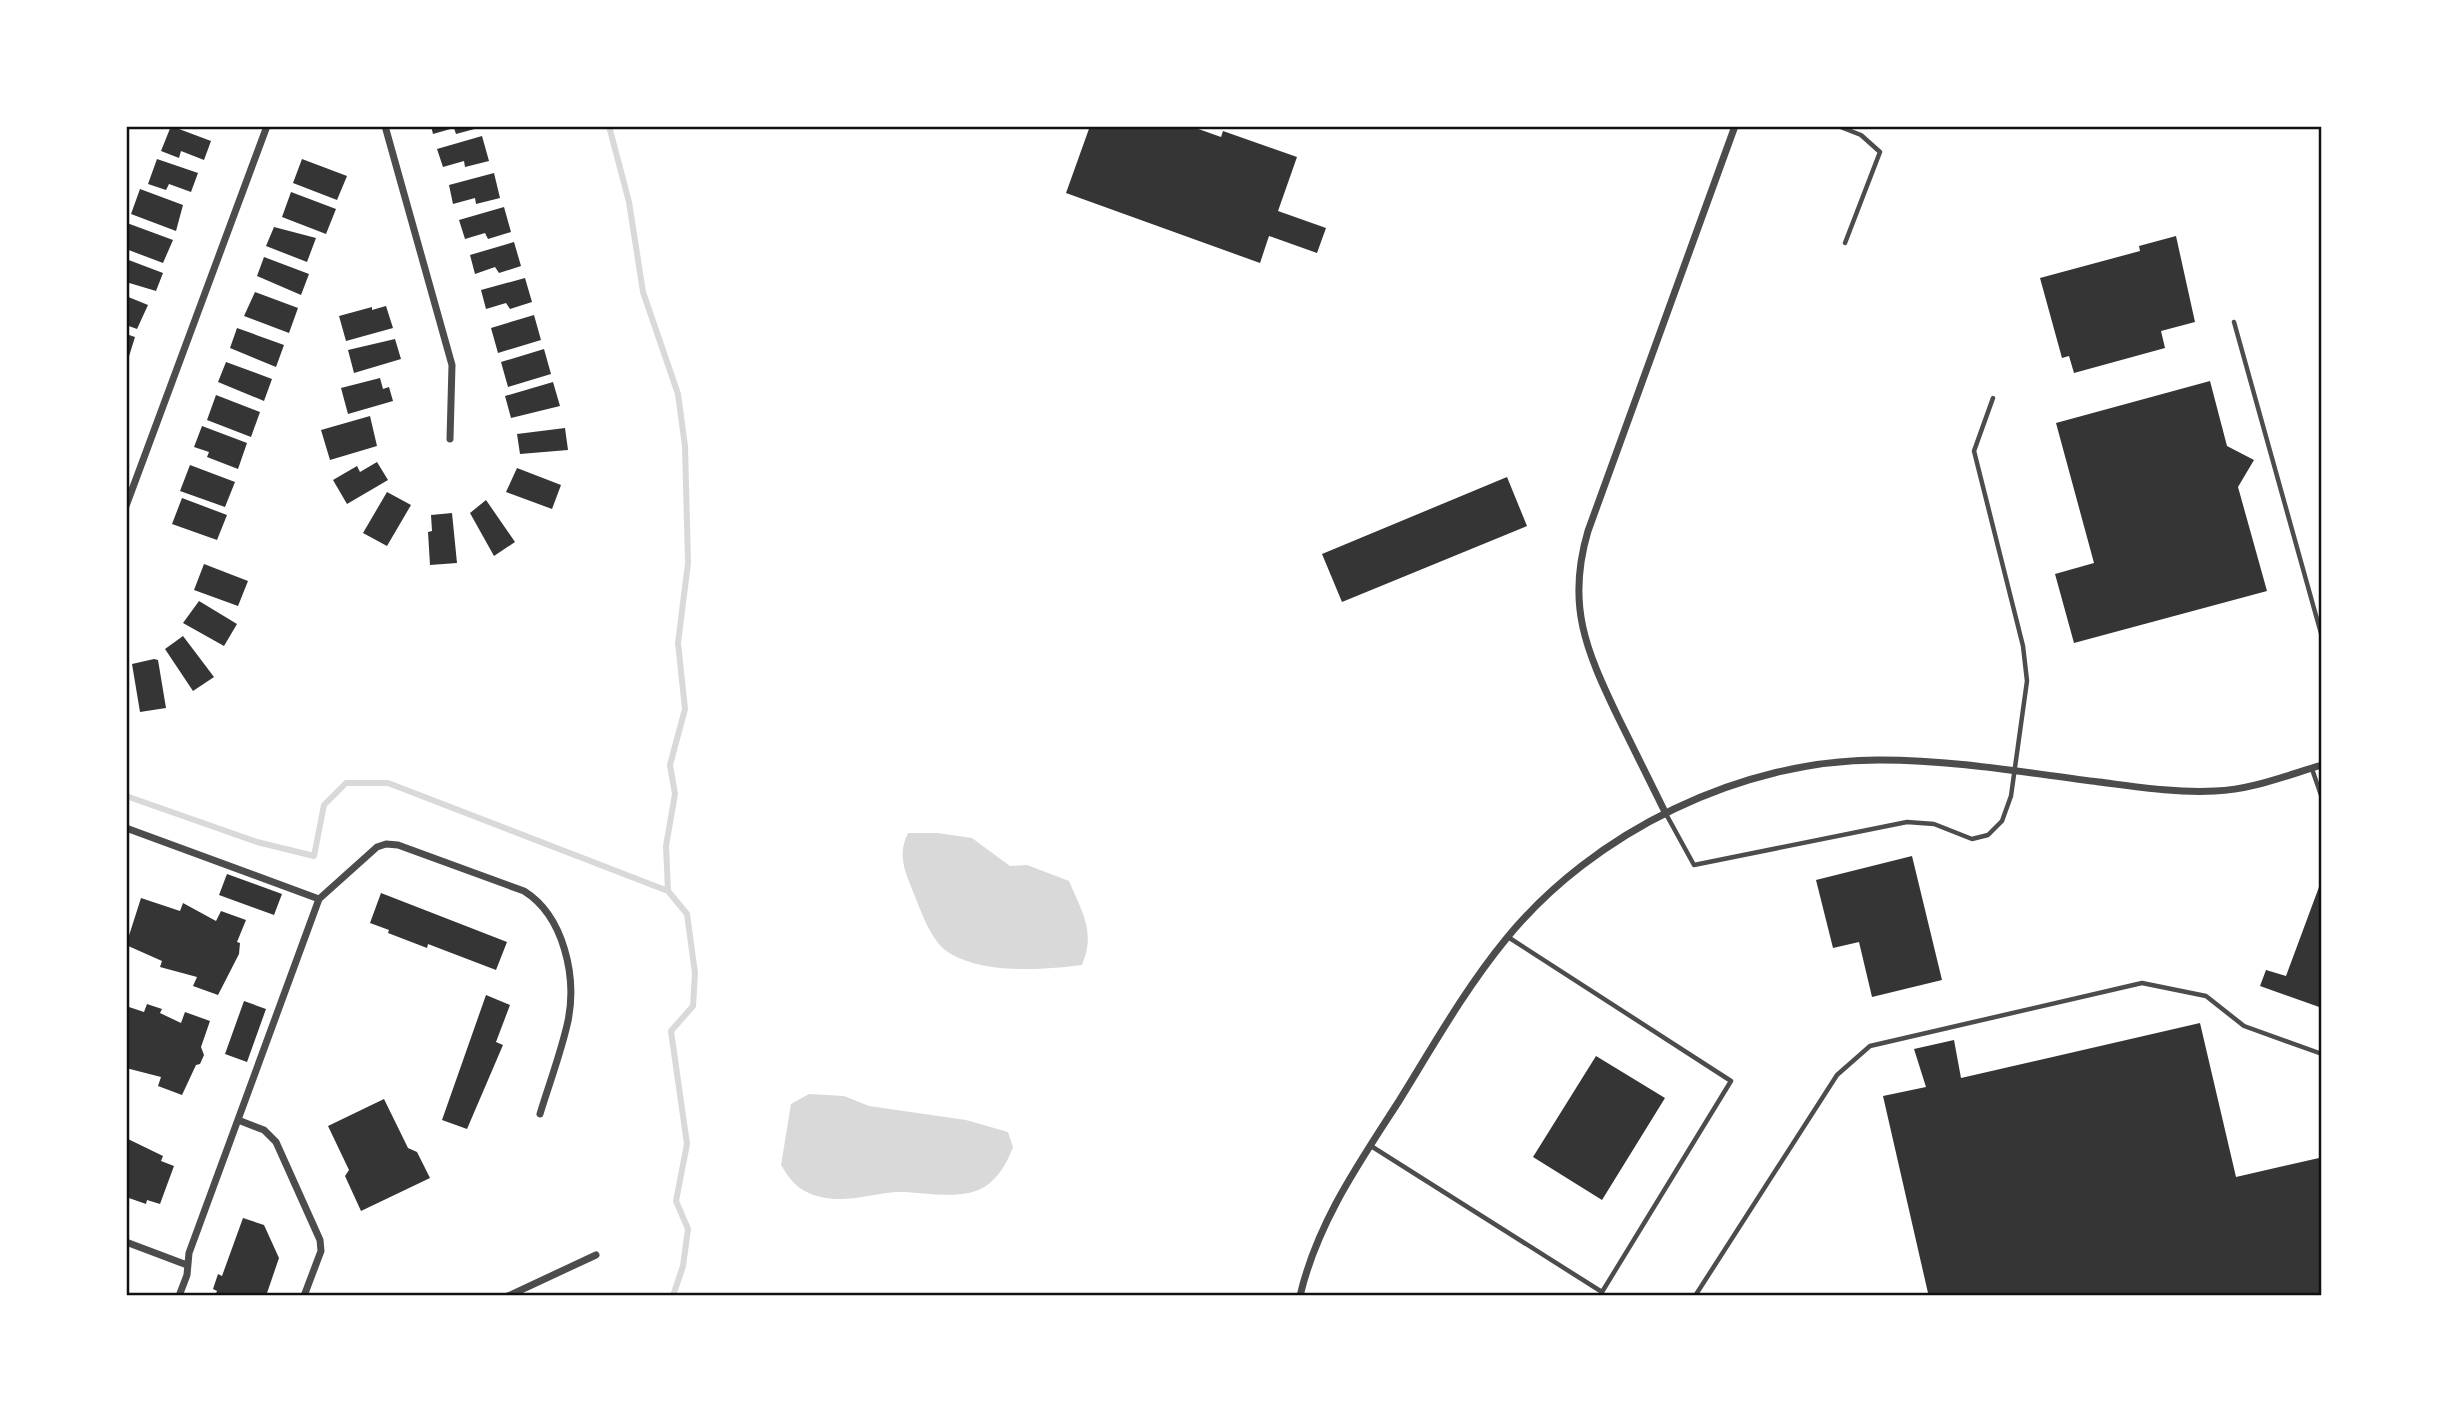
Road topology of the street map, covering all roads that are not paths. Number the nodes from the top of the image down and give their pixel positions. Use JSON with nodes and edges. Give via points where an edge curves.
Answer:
{"nodes":[{"id":1,"x":267,"y":126,"type":"edge"},
{"id":2,"x":385,"y":126,"type":"edge"},
{"id":3,"x":1735,"y":126,"type":"edge"},
{"id":4,"x":1838,"y":126,"type":"edge"},
{"id":5,"x":1845,"y":243,"type":"dead end"},
{"id":6,"x":2234,"y":322,"type":"dead end"},
{"id":7,"x":1993,"y":398,"type":"dead end"},
{"id":8,"x":450,"y":439,"type":"dead end"},
{"id":9,"x":126,"y":506,"type":"edge"},
{"id":10,"x":2322,"y":636,"type":"edge"},
{"id":11,"x":2322,"y":765,"type":"edge"},
{"id":12,"x":2312,"y":768,"type":"junction"},
{"id":13,"x":2014,"y":771,"type":"junction"},
{"id":14,"x":2322,"y":798,"type":"edge"},
{"id":15,"x":1666,"y":814,"type":"junction"},
{"id":16,"x":126,"y":828,"type":"edge"},
{"id":17,"x":319,"y":899,"type":"junction"},
{"id":18,"x":1508,"y":937,"type":"junction"},
{"id":19,"x":2322,"y":1054,"type":"edge"},
{"id":20,"x":540,"y":1114,"type":"dead end"},
{"id":21,"x":238,"y":1120,"type":"junction"},
{"id":22,"x":1370,"y":1146,"type":"junction"},
{"id":23,"x":126,"y":1242,"type":"edge"},
{"id":24,"x":596,"y":1255,"type":"dead end"},
{"id":25,"x":187,"y":1265,"type":"junction"},
{"id":26,"x":179,"y":1296,"type":"edge"},
{"id":27,"x":304,"y":1296,"type":"edge"},
{"id":28,"x":508,"y":1296,"type":"edge"},
{"id":29,"x":1300,"y":1296,"type":"edge"},
{"id":30,"x":1695,"y":1296,"type":"edge"}],
"edges":[{"from":1,"to":9,"type":"street"},
{"from":2,"to":8,"type":"street","via":[[452,365]]},
{"from":3,"to":15,"type":"street","via":[[1588,531],[1578,579],[1579,619],[1589,657]]},
{"from":4,"to":5,"type":"lane","via":[[1861,135],[1880,152]]},
{"from":6,"to":10,"type":"lane"},
{"from":7,"to":13,"type":"lane","via":[[1974,451],[2023,646],[2027,681]]},
{"from":11,"to":12,"type":"street"},
{"from":12,"to":13,"type":"street","via":[[2215,791],[2170,791]]},
{"from":12,"to":14,"type":"lane"},
{"from":13,"to":15,"type":"street","via":[[1911,760],[1822,765],[1768,775]]},
{"from":13,"to":15,"type":"lane","via":[[2002,821],[1988,835],[1972,839],[1934,824],[1907,822],[1693,865]]},
{"from":15,"to":18,"type":"street","via":[[1573,874]]},
{"from":16,"to":17,"type":"street"},
{"from":17,"to":20,"type":"street","via":[[370,851],[386,844],[524,891],[540,903],[565,949],[570,1009]]},
{"from":17,"to":21,"type":"street"},
{"from":18,"to":22,"type":"street","via":[[1464,996]]},
{"from":18,"to":22,"type":"lane","via":[[1731,1081],[1602,1292]]},
{"from":19,"to":30,"type":"lane","via":[[2244,1026],[2206,996],[2142,983],[1870,1046],[1837,1075]]},
{"from":21,"to":25,"type":"street"},
{"from":21,"to":27,"type":"street","via":[[264,1129],[276,1142],[320,1240],[321,1251]]},
{"from":22,"to":29,"type":"street","via":[[1321,1233]]},
{"from":23,"to":25,"type":"street"},
{"from":24,"to":28,"type":"street"},
{"from":25,"to":26,"type":"street"}]}
